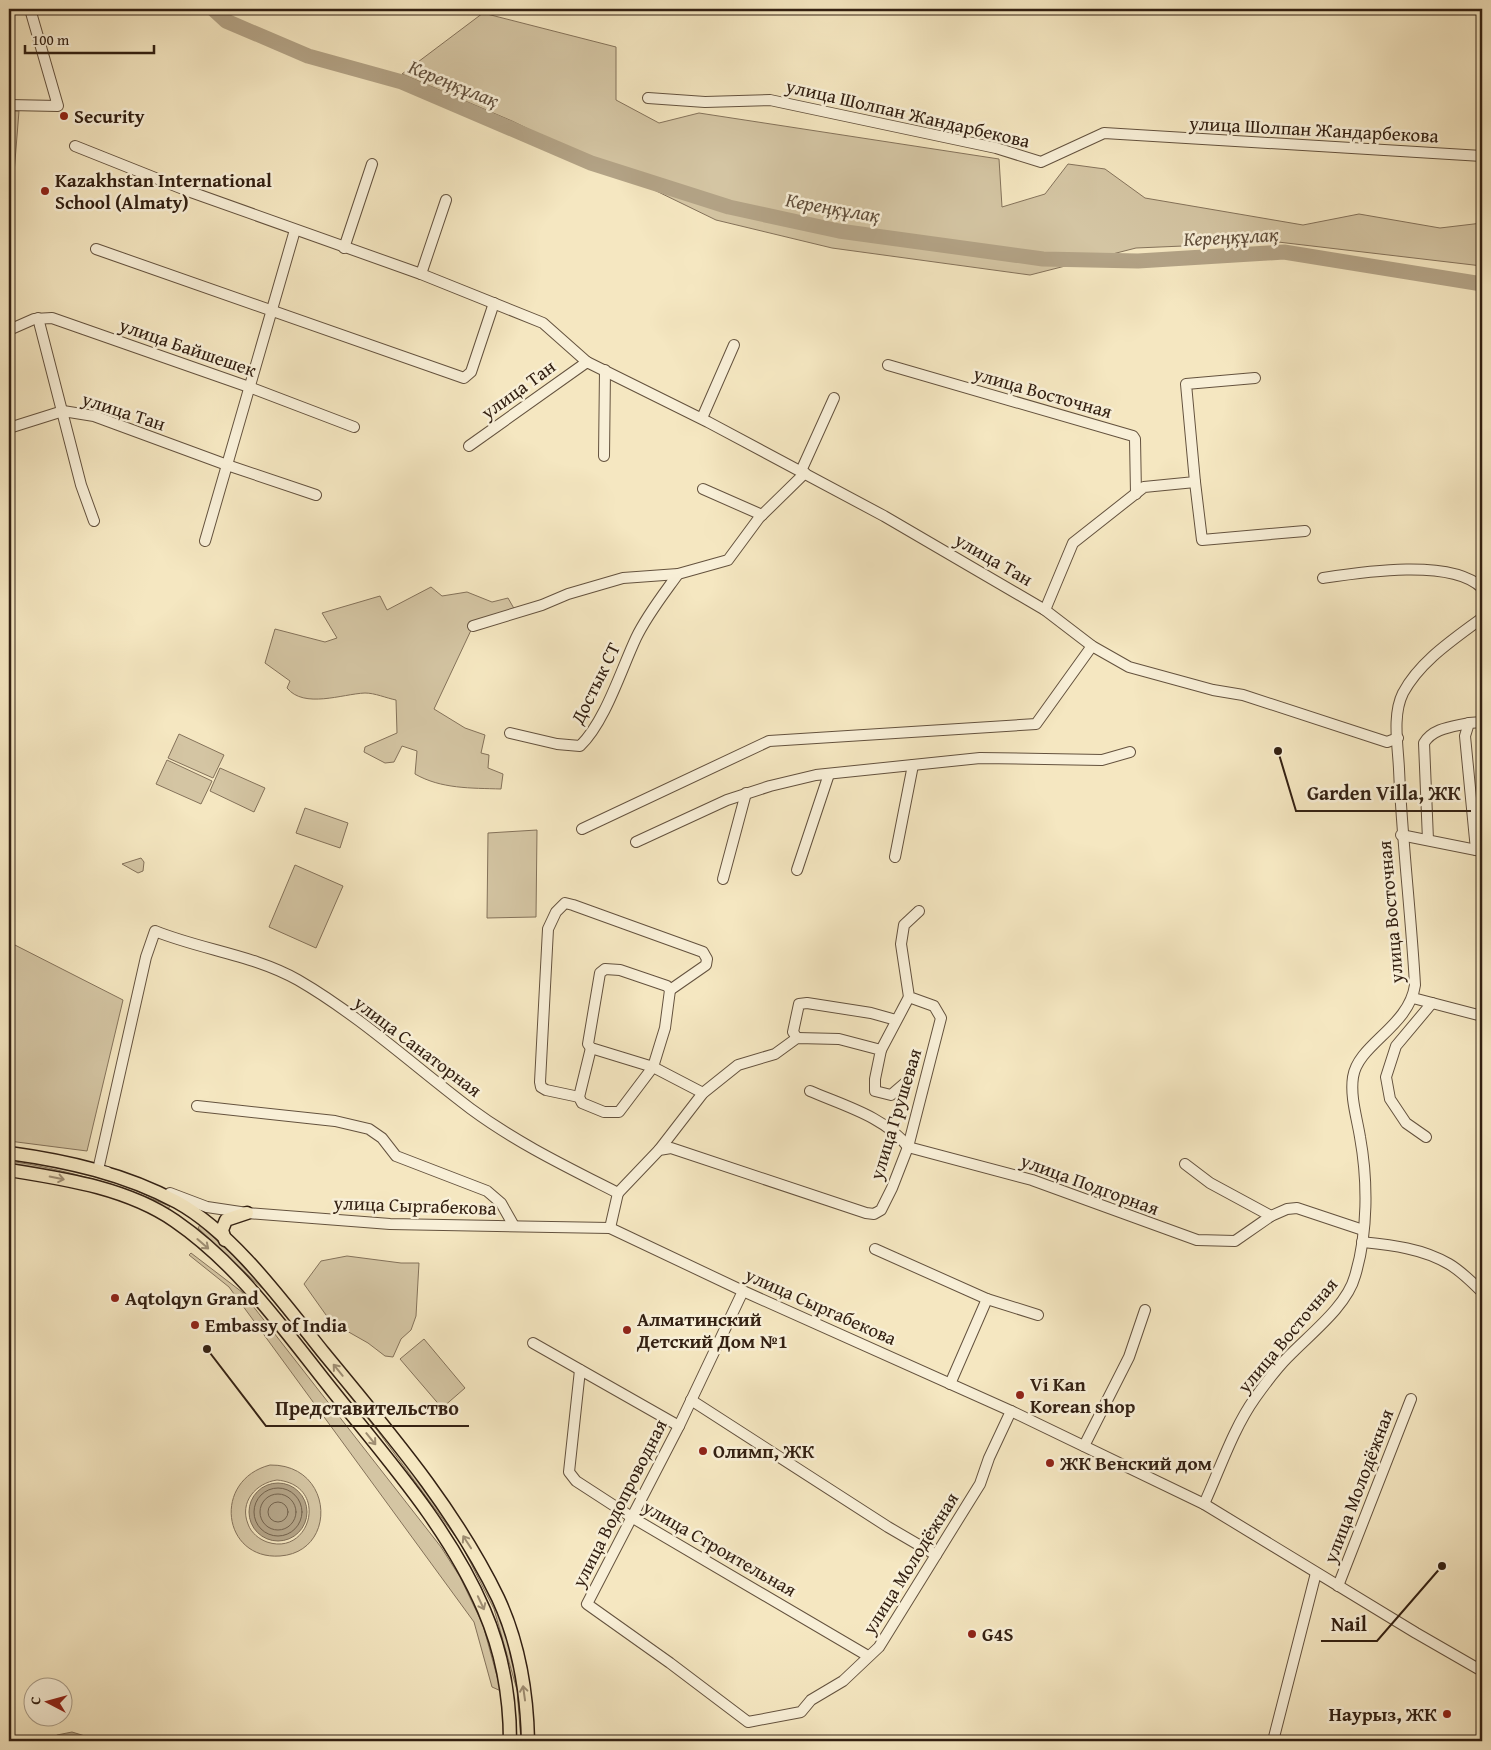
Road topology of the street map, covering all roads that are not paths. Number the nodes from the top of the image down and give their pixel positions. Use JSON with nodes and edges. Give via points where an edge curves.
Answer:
{"nodes":[{"id":1,"x":30,"y":9,"type":"edge"},
{"id":2,"x":648,"y":98,"type":"dead end"},
{"id":3,"x":9,"y":105,"type":"edge"},
{"id":4,"x":75,"y":146,"type":"dead end"},
{"id":5,"x":1482,"y":156,"type":"edge"},
{"id":6,"x":372,"y":164,"type":"dead end"},
{"id":7,"x":446,"y":200,"type":"dead end"},
{"id":8,"x":295,"y":230,"type":"junction"},
{"id":9,"x":344,"y":248,"type":"junction"},
{"id":10,"x":96,"y":249,"type":"dead end"},
{"id":11,"x":420,"y":274,"type":"junction"},
{"id":12,"x":494,"y":303,"type":"junction"},
{"id":13,"x":271,"y":309,"type":"junction"},
{"id":14,"x":38,"y":318,"type":"junction"},
{"id":15,"x":9,"y":330,"type":"edge"},
{"id":16,"x":734,"y":345,"type":"dead end"},
{"id":17,"x":587,"y":362,"type":"junction"},
{"id":18,"x":888,"y":365,"type":"dead end"},
{"id":19,"x":605,"y":370,"type":"junction"},
{"id":20,"x":1255,"y":378,"type":"dead end"},
{"id":21,"x":249,"y":387,"type":"junction"},
{"id":22,"x":834,"y":398,"type":"dead end"},
{"id":23,"x":63,"y":411,"type":"junction"},
{"id":24,"x":702,"y":418,"type":"junction"},
{"id":25,"x":354,"y":427,"type":"dead end"},
{"id":26,"x":9,"y":428,"type":"edge"},
{"id":27,"x":469,"y":446,"type":"dead end"},
{"id":28,"x":604,"y":456,"type":"dead end"},
{"id":29,"x":227,"y":465,"type":"junction"},
{"id":30,"x":803,"y":472,"type":"junction"},
{"id":31,"x":1195,"y":482,"type":"junction"},
{"id":32,"x":703,"y":489,"type":"dead end"},
{"id":33,"x":1136,"y":494,"type":"junction"},
{"id":34,"x":316,"y":495,"type":"dead end"},
{"id":35,"x":762,"y":515,"type":"junction"},
{"id":36,"x":94,"y":520,"type":"dead end"},
{"id":37,"x":1304,"y":531,"type":"dead end"},
{"id":38,"x":205,"y":541,"type":"dead end"},
{"id":39,"x":678,"y":574,"type":"junction"},
{"id":40,"x":1323,"y":578,"type":"dead end"},
{"id":41,"x":1482,"y":588,"type":"edge"},
{"id":42,"x":1045,"y":610,"type":"junction"},
{"id":43,"x":1482,"y":618,"type":"edge"},
{"id":44,"x":473,"y":626,"type":"dead end"},
{"id":45,"x":1092,"y":646,"type":"junction"},
{"id":46,"x":1482,"y":722,"type":"edge"},
{"id":47,"x":1469,"y":723,"type":"junction"},
{"id":48,"x":510,"y":733,"type":"dead end"},
{"id":49,"x":1398,"y":738,"type":"junction"},
{"id":50,"x":1130,"y":752,"type":"dead end"},
{"id":51,"x":913,"y":765,"type":"junction"},
{"id":52,"x":829,"y":774,"type":"junction"},
{"id":53,"x":746,"y":794,"type":"junction"},
{"id":54,"x":582,"y":829,"type":"dead end"},
{"id":55,"x":1401,"y":835,"type":"junction"},
{"id":56,"x":1428,"y":840,"type":"junction"},
{"id":57,"x":636,"y":842,"type":"dead end"},
{"id":58,"x":1479,"y":851,"type":"edge"},
{"id":59,"x":895,"y":857,"type":"dead end"},
{"id":60,"x":797,"y":870,"type":"dead end"},
{"id":61,"x":723,"y":879,"type":"dead end"},
{"id":62,"x":920,"y":911,"type":"dead end"},
{"id":63,"x":670,"y":990,"type":"junction"},
{"id":64,"x":909,"y":997,"type":"junction"},
{"id":65,"x":1413,"y":998,"type":"junction"},
{"id":66,"x":1432,"y":1003,"type":"junction"},
{"id":67,"x":1482,"y":1016,"type":"edge"},
{"id":68,"x":896,"y":1020,"type":"junction"},
{"id":69,"x":797,"y":1038,"type":"junction"},
{"id":70,"x":591,"y":1048,"type":"junction"},
{"id":71,"x":881,"y":1050,"type":"junction"},
{"id":72,"x":653,"y":1068,"type":"junction"},
{"id":73,"x":906,"y":1083,"type":"dead end"},
{"id":74,"x":810,"y":1091,"type":"dead end"},
{"id":75,"x":703,"y":1093,"type":"junction"},
{"id":76,"x":579,"y":1097,"type":"junction"},
{"id":77,"x":198,"y":1106,"type":"dead end"},
{"id":78,"x":1426,"y":1137,"type":"dead end"},
{"id":79,"x":908,"y":1147,"type":"junction"},
{"id":80,"x":659,"y":1150,"type":"junction"},
{"id":81,"x":9,"y":1153,"type":"edge"},
{"id":82,"x":1185,"y":1164,"type":"dead end"},
{"id":83,"x":9,"y":1170,"type":"edge"},
{"id":84,"x":98,"y":1170,"type":"junction"},
{"id":85,"x":618,"y":1193,"type":"junction"},
{"id":86,"x":247,"y":1213,"type":"junction"},
{"id":87,"x":1271,"y":1216,"type":"junction"},
{"id":88,"x":514,"y":1226,"type":"junction"},
{"id":89,"x":610,"y":1228,"type":"junction"},
{"id":90,"x":1363,"y":1230,"type":"junction"},
{"id":91,"x":224,"y":1240,"type":"junction"},
{"id":92,"x":1362,"y":1242,"type":"junction"},
{"id":93,"x":875,"y":1249,"type":"dead end"},
{"id":94,"x":743,"y":1291,"type":"junction"},
{"id":95,"x":1482,"y":1292,"type":"edge"},
{"id":96,"x":987,"y":1299,"type":"junction"},
{"id":97,"x":1145,"y":1310,"type":"dead end"},
{"id":98,"x":1038,"y":1315,"type":"dead end"},
{"id":99,"x":533,"y":1343,"type":"dead end"},
{"id":100,"x":580,"y":1370,"type":"junction"},
{"id":101,"x":950,"y":1384,"type":"junction"},
{"id":102,"x":1411,"y":1399,"type":"dead end"},
{"id":103,"x":691,"y":1400,"type":"junction"},
{"id":104,"x":1011,"y":1411,"type":"junction"},
{"id":105,"x":679,"y":1426,"type":"junction"},
{"id":106,"x":1084,"y":1446,"type":"junction"},
{"id":107,"x":1204,"y":1504,"type":"junction"},
{"id":108,"x":633,"y":1518,"type":"junction"},
{"id":109,"x":936,"y":1555,"type":"junction"},
{"id":110,"x":1316,"y":1573,"type":"junction"},
{"id":111,"x":1338,"y":1586,"type":"junction"},
{"id":112,"x":868,"y":1656,"type":"junction"},
{"id":113,"x":1482,"y":1671,"type":"edge"},
{"id":114,"x":748,"y":1722,"type":"joint"},
{"id":115,"x":510,"y":1741,"type":"edge"},
{"id":116,"x":528,"y":1741,"type":"edge"},
{"id":117,"x":1273,"y":1741,"type":"edge"}],
"edges":[{"from":1,"to":3,"type":"street","via":[[58,106]]},
{"from":2,"to":5,"type":"street","name":"улица Шолпан Жандарбекова","via":[[705,102],[770,100],[996,148],[1041,162],[1104,133]]},
{"from":4,"to":8,"type":"street","name":"улица Тан"},
{"from":6,"to":9,"type":"street"},
{"from":7,"to":11,"type":"street"},
{"from":8,"to":9,"type":"street","name":"улица Тан"},
{"from":8,"to":13,"type":"street"},
{"from":9,"to":11,"type":"street","name":"улица Тан"},
{"from":10,"to":13,"type":"street"},
{"from":11,"to":12,"type":"street","name":"улица Тан"},
{"from":12,"to":13,"type":"street","via":[[471,372],[464,378]]},
{"from":12,"to":17,"type":"street","name":"улица Тан","via":[[542,323]]},
{"from":13,"to":21,"type":"street"},
{"from":14,"to":15,"type":"street"},
{"from":14,"to":21,"type":"street","name":"улица Байшешек","via":[[52,318]]},
{"from":14,"to":23,"type":"street"},
{"from":16,"to":24,"type":"street"},
{"from":17,"to":19,"type":"street","name":"улица Тан"},
{"from":17,"to":27,"type":"street","name":"улица Тан"},
{"from":18,"to":33,"type":"street","name":"улица Восточная","via":[[1133,436]]},
{"from":19,"to":24,"type":"street","name":"улица Тан"},
{"from":19,"to":28,"type":"street"},
{"from":20,"to":31,"type":"street","via":[[1186,384]]},
{"from":21,"to":25,"type":"street","name":"улица Байшешек"},
{"from":21,"to":29,"type":"street"},
{"from":22,"to":30,"type":"street"},
{"from":23,"to":26,"type":"street","name":"улица Тан"},
{"from":23,"to":29,"type":"street","name":"улица Тан","via":[[94,416]]},
{"from":23,"to":36,"type":"street","via":[[81,486]]},
{"from":24,"to":30,"type":"street","name":"улица Тан"},
{"from":29,"to":34,"type":"street","name":"улица Тан"},
{"from":29,"to":38,"type":"street"},
{"from":30,"to":35,"type":"street"},
{"from":30,"to":42,"type":"street","name":"улица Тан"},
{"from":31,"to":33,"type":"street","via":[[1144,487]]},
{"from":31,"to":37,"type":"street","via":[[1202,540]]},
{"from":32,"to":35,"type":"street"},
{"from":33,"to":42,"type":"street","via":[[1072,543]]},
{"from":35,"to":39,"type":"street","via":[[728,560]]},
{"from":39,"to":44,"type":"street","via":[[623,578]]},
{"from":39,"to":48,"type":"street","name":"Достык СТ","via":[[637,637],[611,696],[588,738],[580,746]]},
{"from":40,"to":41,"type":"street","via":[[1392,571],[1449,572],[1463,576]]},
{"from":42,"to":45,"type":"street","name":"улица Тан"},
{"from":43,"to":49,"type":"street","name":"улица Восточная","via":[[1425,665],[1402,695]]},
{"from":45,"to":49,"type":"street","name":"улица Тан","via":[[1145,673],[1243,694],[1387,742]]},
{"from":45,"to":54,"type":"street","via":[[1036,724],[769,741],[710,766]]},
{"from":46,"to":47,"type":"street"},
{"from":47,"to":56,"type":"street","via":[[1440,730],[1428,736],[1424,743]]},
{"from":47,"to":58,"type":"street","via":[[1465,736]]},
{"from":49,"to":55,"type":"street","name":"улица Восточная"},
{"from":50,"to":51,"type":"street","via":[[1102,760],[980,758]]},
{"from":51,"to":52,"type":"street"},
{"from":51,"to":59,"type":"street"},
{"from":52,"to":53,"type":"street"},
{"from":52,"to":60,"type":"street"},
{"from":53,"to":57,"type":"street"},
{"from":53,"to":61,"type":"street"},
{"from":55,"to":56,"type":"street"},
{"from":55,"to":65,"type":"street","name":"улица Восточная","via":[[1414,970]]},
{"from":56,"to":58,"type":"street"},
{"from":62,"to":64,"type":"street","via":[[904,925],[901,944]]},
{"from":63,"to":70,"type":"street","via":[[667,986],[620,970],[605,969],[600,973],[588,1044]]},
{"from":63,"to":72,"type":"street","via":[[665,1028]]},
{"from":63,"to":76,"type":"street","via":[[706,965],[708,959],[703,952],[573,905],[565,903],[556,912],[548,929],[540,1082],[546,1090]]},
{"from":64,"to":68,"type":"street"},
{"from":64,"to":79,"type":"street","name":"улица Грушевая","via":[[934,1006],[941,1018]]},
{"from":65,"to":66,"type":"street"},
{"from":65,"to":90,"type":"street","name":"улица Восточная","via":[[1400,1018],[1365,1054],[1353,1077],[1366,1193]]},
{"from":66,"to":67,"type":"street"},
{"from":66,"to":78,"type":"street","via":[[1396,1046],[1386,1077],[1390,1099],[1406,1123]]},
{"from":68,"to":69,"type":"street","via":[[871,1013],[799,1004],[793,1032]]},
{"from":68,"to":71,"type":"street"},
{"from":69,"to":71,"type":"street","via":[[839,1039]]},
{"from":69,"to":75,"type":"street","via":[[775,1054],[738,1065]]},
{"from":70,"to":72,"type":"street"},
{"from":70,"to":76,"type":"street"},
{"from":71,"to":73,"type":"street","via":[[875,1091],[891,1095]]},
{"from":72,"to":75,"type":"street"},
{"from":72,"to":76,"type":"street","via":[[619,1112],[604,1112],[582,1103]]},
{"from":74,"to":79,"type":"street","name":"улица Подгорная","via":[[884,1126]]},
{"from":75,"to":80,"type":"street"},
{"from":77,"to":88,"type":"street","via":[[334,1121],[369,1129],[382,1138],[396,1156],[487,1191],[500,1203]]},
{"from":79,"to":80,"type":"street","name":"улица Грушевая","via":[[881,1210],[874,1214],[671,1148]]},
{"from":79,"to":87,"type":"street","name":"улица Подгорная","via":[[1032,1180],[1196,1240],[1234,1241]]},
{"from":80,"to":85,"type":"street"},
{"from":81,"to":84,"type":"main road"},
{"from":82,"to":87,"type":"street","via":[[1210,1184]]},
{"from":83,"to":115,"type":"main road","one_way":true,"via":[[79,1182],[152,1209],[190,1233],[228,1267],[279,1323],[439,1528],[466,1574],[485,1611],[501,1660],[508,1698]]},
{"from":84,"to":85,"type":"street","name":"улица Санаторная","via":[[146,957],[155,931],[265,964],[298,980],[363,1024],[472,1110],[525,1146]]},
{"from":84,"to":86,"type":"street","name":"улица Сыргабекова","via":[[148,1183],[207,1207]]},
{"from":84,"to":91,"type":"main road","via":[[177,1202]]},
{"from":85,"to":89,"type":"street"},
{"from":86,"to":88,"type":"street","name":"улица Сыргабекова","via":[[390,1224]]},
{"from":86,"to":91,"type":"main road","via":[[226,1220],[222,1230]]},
{"from":87,"to":90,"type":"street","name":"улица Подгорная","via":[[1297,1208]]},
{"from":88,"to":89,"type":"street","name":"улица Сыргабекова"},
{"from":89,"to":94,"type":"street","name":"улица Сыргабекова"},
{"from":90,"to":92,"type":"street","name":"улица Восточная"},
{"from":116,"to":91,"type":"main road","one_way":true,"via":[[524,1689],[513,1638],[473,1551],[452,1517],[371,1411],[277,1295]]},
{"from":92,"to":95,"type":"street","via":[[1392,1245],[1432,1256],[1449,1264]]},
{"from":92,"to":107,"type":"street","name":"улица Восточная","via":[[1356,1274],[1348,1294],[1286,1359],[1253,1402]]},
{"from":93,"to":96,"type":"street"},
{"from":94,"to":101,"type":"street","name":"улица Сыргабекова"},
{"from":94,"to":103,"type":"street","name":"улица Водопроводная"},
{"from":96,"to":98,"type":"street"},
{"from":96,"to":101,"type":"street"},
{"from":97,"to":106,"type":"street","via":[[1129,1357]]},
{"from":99,"to":100,"type":"street"},
{"from":100,"to":105,"type":"street"},
{"from":100,"to":108,"type":"street","name":"улица Строительная","via":[[569,1472],[576,1481]]},
{"from":101,"to":104,"type":"street","name":"улица Сыргабекова"},
{"from":102,"to":111,"type":"street","name":"улица Молодёжная"},
{"from":103,"to":105,"type":"street","name":"улица Водопроводная"},
{"from":103,"to":109,"type":"street"},
{"from":104,"to":106,"type":"street","name":"улица Сыргабекова"},
{"from":104,"to":109,"type":"street","name":"улица Молодёжная","via":[[988,1458],[980,1484]]},
{"from":105,"to":108,"type":"street","name":"улица Водопроводная"},
{"from":106,"to":107,"type":"street","name":"улица Сыргабекова"},
{"from":107,"to":110,"type":"street","name":"улица Сыргабекова"},
{"from":108,"to":112,"type":"street","name":"улица Строительная"},
{"from":108,"to":114,"type":"street","name":"улица Водопроводная","via":[[586,1604],[670,1662]]},
{"from":109,"to":112,"type":"street","name":"улица Молодёжная","via":[[879,1647]]},
{"from":110,"to":111,"type":"street","name":"улица Сыргабекова"},
{"from":110,"to":117,"type":"street"},
{"from":111,"to":113,"type":"street","name":"улица Сыргабекова"},
{"from":112,"to":114,"type":"street","name":"улица Молодёжная","via":[[843,1681],[811,1700],[800,1712]]}]}
